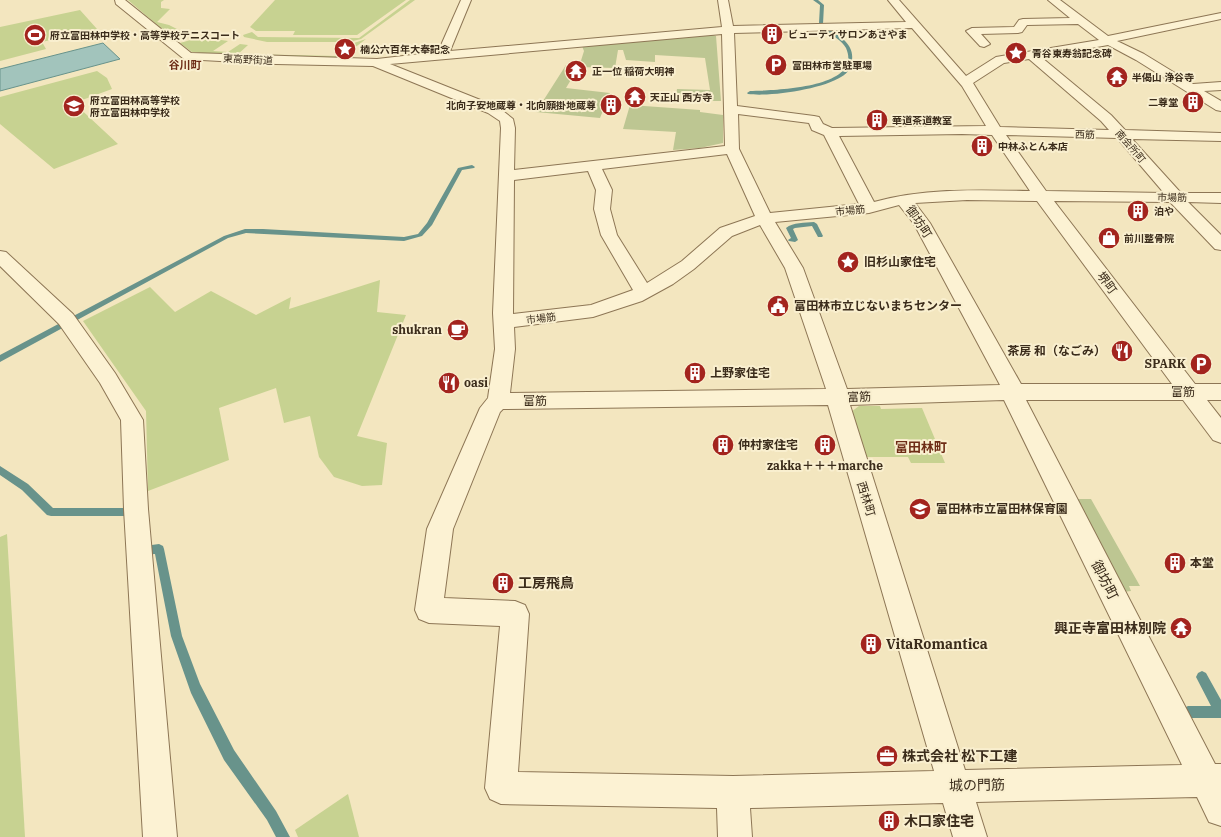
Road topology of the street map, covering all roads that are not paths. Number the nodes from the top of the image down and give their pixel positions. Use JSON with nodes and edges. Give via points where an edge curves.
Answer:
{"nodes":[{"id":1,"x":120,"y":0,"type":"edge"},
{"id":2,"x":466,"y":0,"type":"edge"},
{"id":3,"x":723,"y":0,"type":"edge"},
{"id":4,"x":893,"y":0,"type":"edge"},
{"id":5,"x":1053,"y":0,"type":"edge"},
{"id":6,"x":1221,"y":16,"type":"edge"},
{"id":7,"x":1081,"y":21,"type":"junction"},
{"id":8,"x":913,"y":25,"type":"junction"},
{"id":9,"x":728,"y":30,"type":"junction"},
{"id":10,"x":958,"y":31,"type":"dead end"},
{"id":11,"x":972,"y":31,"type":"junction"},
{"id":12,"x":1108,"y":41,"type":"junction"},
{"id":13,"x":984,"y":44,"type":"dead end"},
{"id":14,"x":1032,"y":55,"type":"junction"},
{"id":15,"x":442,"y":56,"type":"junction"},
{"id":16,"x":375,"y":62,"type":"junction"},
{"id":17,"x":965,"y":82,"type":"junction"},
{"id":18,"x":1221,"y":86,"type":"edge"},
{"id":19,"x":1191,"y":88,"type":"junction"},
{"id":20,"x":1221,"y":107,"type":"edge"},
{"id":21,"x":731,"y":108,"type":"junction"},
{"id":22,"x":996,"y":131,"type":"junction"},
{"id":23,"x":830,"y":132,"type":"junction"},
{"id":24,"x":1122,"y":135,"type":"junction"},
{"id":25,"x":1221,"y":137,"type":"edge"},
{"id":26,"x":732,"y":149,"type":"junction"},
{"id":27,"x":593,"y":165,"type":"junction"},
{"id":28,"x":506,"y":176,"type":"junction"},
{"id":29,"x":1043,"y":196,"type":"junction"},
{"id":30,"x":1175,"y":197,"type":"junction"},
{"id":31,"x":1221,"y":198,"type":"edge"},
{"id":32,"x":903,"y":199,"type":"junction"},
{"id":33,"x":869,"y":208,"type":"junction"},
{"id":34,"x":764,"y":218,"type":"junction"},
{"id":35,"x":1221,"y":245,"type":"edge"},
{"id":36,"x":0,"y":256,"type":"edge"},
{"id":37,"x":643,"y":292,"type":"junction"},
{"id":38,"x":504,"y":322,"type":"junction"},
{"id":39,"x":1013,"y":392,"type":"junction"},
{"id":40,"x":1189,"y":392,"type":"junction"},
{"id":41,"x":1221,"y":392,"type":"edge"},
{"id":42,"x":839,"y":397,"type":"junction"},
{"id":43,"x":498,"y":401,"type":"junction"},
{"id":44,"x":1221,"y":434,"type":"edge"},
{"id":45,"x":1213,"y":780,"type":"edge"},
{"id":46,"x":956,"y":786,"type":"junction"},
{"id":47,"x":733,"y":792,"type":"junction"},
{"id":48,"x":1221,"y":810,"type":"edge"},
{"id":49,"x":160,"y":837,"type":"edge"},
{"id":50,"x":735,"y":837,"type":"edge"},
{"id":51,"x":970,"y":837,"type":"edge"}],
"edges":[{"from":1,"to":16,"type":"street","name":"東高野街道","via":[[188,56]]},
{"from":2,"to":15,"type":"street"},
{"from":3,"to":9,"type":"street"},
{"from":4,"to":8,"type":"street","name":"堺町"},
{"from":5,"to":7,"type":"street"},
{"from":6,"to":12,"type":"street","via":[[1115,37]]},
{"from":7,"to":11,"type":"street","via":[[1023,22],[1018,30]]},
{"from":7,"to":12,"type":"street"},
{"from":8,"to":9,"type":"street"},
{"from":8,"to":17,"type":"street","name":"堺町"},
{"from":9,"to":15,"type":"street"},
{"from":9,"to":21,"type":"street"},
{"from":10,"to":11,"type":"street"},
{"from":11,"to":13,"type":"street"},
{"from":12,"to":14,"type":"street"},
{"from":12,"to":19,"type":"street"},
{"from":14,"to":17,"type":"street","via":[[1000,60]]},
{"from":14,"to":24,"type":"street","name":"南会所町","via":[[1106,118]]},
{"from":15,"to":16,"type":"street"},
{"from":16,"to":28,"type":"street","name":"東高野街道","via":[[493,110],[506,119]]},
{"from":17,"to":22,"type":"street","name":"堺町"},
{"from":18,"to":19,"type":"street"},
{"from":19,"to":20,"type":"street"},
{"from":21,"to":23,"type":"street","via":[[814,120],[817,126]]},
{"from":21,"to":26,"type":"street"},
{"from":22,"to":23,"type":"street","name":"西筋"},
{"from":22,"to":24,"type":"street","name":"西筋"},
{"from":22,"to":29,"type":"street","name":"堺町"},
{"from":23,"to":33,"type":"street"},
{"from":24,"to":25,"type":"street","name":"西筋"},
{"from":24,"to":30,"type":"street","name":"南会所町"},
{"from":26,"to":27,"type":"street"},
{"from":26,"to":34,"type":"street","name":"西林町"},
{"from":27,"to":28,"type":"street"},
{"from":27,"to":37,"type":"street","via":[[604,190],[602,209],[608,235]]},
{"from":28,"to":38,"type":"street"},
{"from":29,"to":30,"type":"street","name":"市場筋"},
{"from":29,"to":32,"type":"street","name":"市場筋","via":[[967,195]]},
{"from":29,"to":40,"type":"street","name":"堺町"},
{"from":30,"to":31,"type":"street","name":"市場筋"},
{"from":30,"to":35,"type":"street","name":"南会所町"},
{"from":32,"to":33,"type":"street","name":"市場筋"},
{"from":32,"to":39,"type":"street","name":"御坊町","via":[[922,223]]},
{"from":33,"to":34,"type":"street","name":"市場筋"},
{"from":34,"to":37,"type":"street","name":"市場筋","via":[[726,232],[688,266]]},
{"from":34,"to":42,"type":"street","name":"西林町","via":[[794,268]]},
{"from":36,"to":49,"type":"street","via":[[69,324],[108,378],[132,420],[138,551]]},
{"from":37,"to":38,"type":"street","name":"市場筋","via":[[593,311]]},
{"from":38,"to":43,"type":"street","via":[[505,349]]},
{"from":39,"to":40,"type":"street","name":"富筋"},
{"from":39,"to":42,"type":"street","name":"富筋"},
{"from":39,"to":45,"type":"street","name":"御坊町"},
{"from":40,"to":41,"type":"street","name":"富筋"},
{"from":40,"to":44,"type":"street","name":"堺町"},
{"from":42,"to":43,"type":"street","name":"富筋"},
{"from":42,"to":46,"type":"street","name":"西林町","via":[[838,409]]},
{"from":43,"to":47,"type":"street","name":"城の門筋","via":[[491,408],[440,529],[430,610],[514,614],[501,788]]},
{"from":45,"to":46,"type":"street","name":"城の門筋"},
{"from":45,"to":48,"type":"street","name":"御坊町"},
{"from":46,"to":47,"type":"street","name":"城の門筋"},
{"from":46,"to":51,"type":"street","name":"西林町"},
{"from":47,"to":50,"type":"street"}]}
